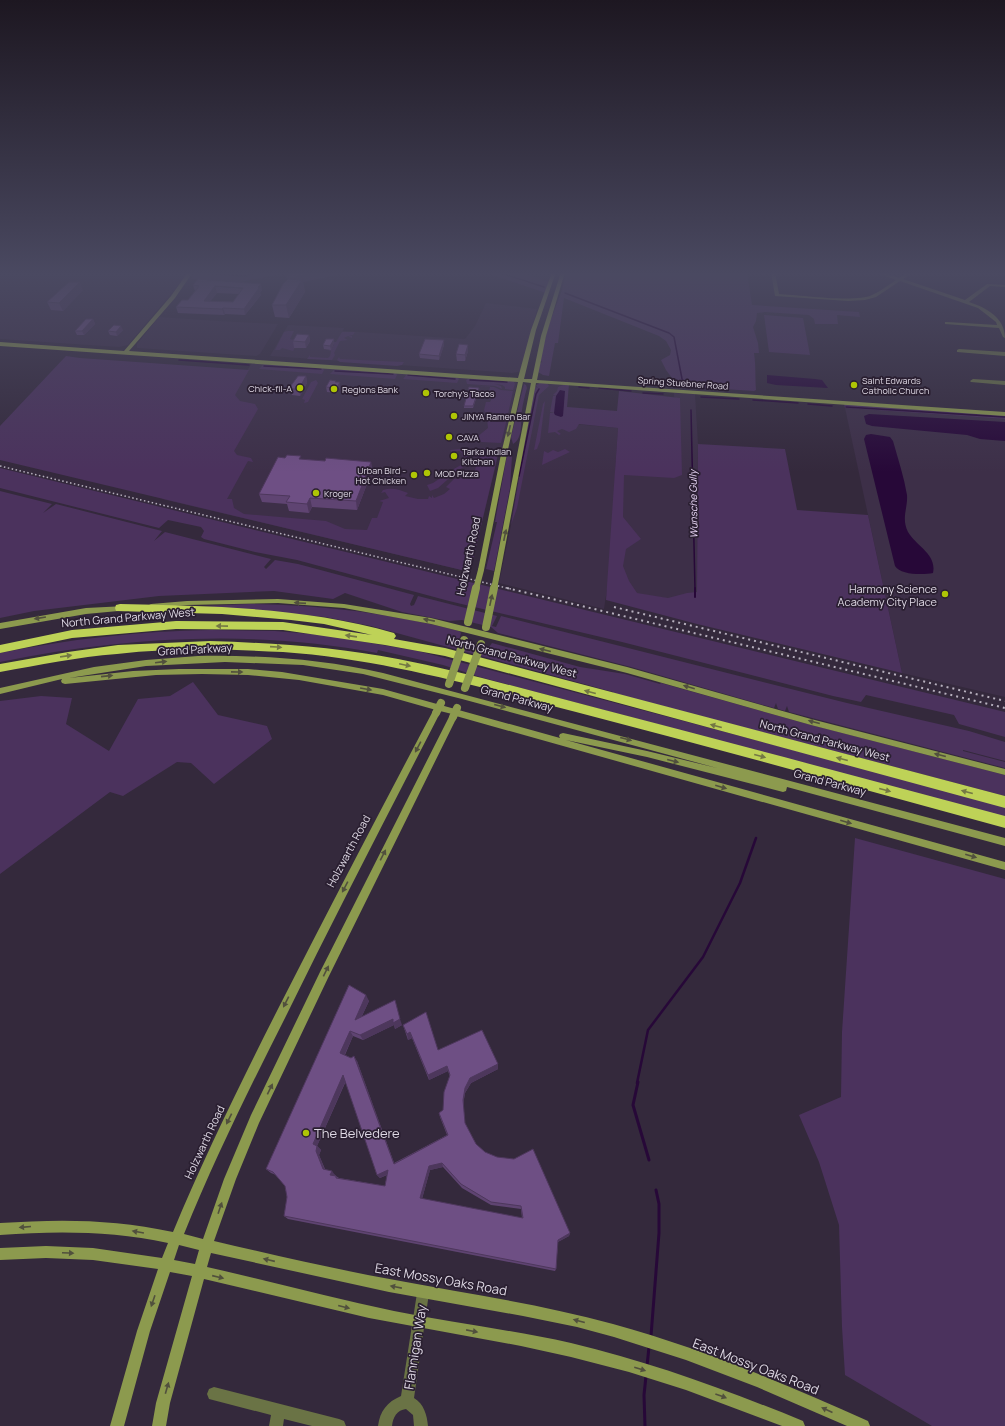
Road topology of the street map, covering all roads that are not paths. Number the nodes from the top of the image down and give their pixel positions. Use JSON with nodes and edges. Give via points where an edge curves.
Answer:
{"nodes":[{"id":1,"x":138,"y":339,"type":"edge"},
{"id":2,"x":530,"y":339,"type":"edge"},
{"id":3,"x":543,"y":339,"type":"edge"},
{"id":4,"x":0,"y":341,"type":"edge"},
{"id":5,"x":0,"y":344,"type":"edge"},
{"id":6,"x":43,"y":345,"type":"junction"},
{"id":7,"x":127,"y":351,"type":"junction"},
{"id":8,"x":959,"y":351,"type":"dead end"},
{"id":9,"x":1005,"y":354,"type":"edge"},
{"id":10,"x":259,"y":360,"type":"junction"},
{"id":11,"x":521,"y":377,"type":"junction"},
{"id":12,"x":534,"y":378,"type":"junction"},
{"id":13,"x":973,"y":381,"type":"dead end"},
{"id":14,"x":1005,"y":383,"type":"edge"},
{"id":15,"x":957,"y":408,"type":"junction"},
{"id":16,"x":1005,"y":409,"type":"edge"},
{"id":17,"x":1005,"y":414,"type":"edge"},
{"id":18,"x":120,"y":608,"type":"junction"},
{"id":19,"x":0,"y":626,"type":"edge"},
{"id":20,"x":467,"y":626,"type":"junction"},
{"id":21,"x":485,"y":631,"type":"junction"},
{"id":22,"x":0,"y":649,"type":"edge"},
{"id":23,"x":445,"y":652,"type":"junction"},
{"id":24,"x":0,"y":668,"type":"edge"},
{"id":25,"x":447,"y":688,"type":"junction"},
{"id":26,"x":13,"y":689,"type":"junction"},
{"id":27,"x":0,"y":692,"type":"edge"},
{"id":28,"x":464,"y":692,"type":"junction"},
{"id":29,"x":484,"y":720,"type":"junction"},
{"id":30,"x":1005,"y":772,"type":"edge"},
{"id":31,"x":1005,"y":802,"type":"edge"},
{"id":32,"x":1005,"y":822,"type":"edge"},
{"id":33,"x":984,"y":837,"type":"junction"},
{"id":34,"x":1005,"y":842,"type":"edge"},
{"id":35,"x":1005,"y":866,"type":"edge"},
{"id":36,"x":0,"y":1229,"type":"edge"},
{"id":37,"x":176,"y":1239,"type":"junction"},
{"id":38,"x":207,"y":1245,"type":"junction"},
{"id":39,"x":0,"y":1254,"type":"edge"},
{"id":40,"x":166,"y":1264,"type":"junction"},
{"id":41,"x":200,"y":1272,"type":"junction"},
{"id":42,"x":423,"y":1293,"type":"junction"},
{"id":43,"x":418,"y":1321,"type":"junction"},
{"id":44,"x":214,"y":1394,"type":"dead end"},
{"id":45,"x":406,"y":1402,"type":"junction"},
{"id":46,"x":278,"y":1410,"type":"junction"},
{"id":47,"x":117,"y":1426,"type":"edge"},
{"id":48,"x":159,"y":1426,"type":"edge"},
{"id":49,"x":276,"y":1426,"type":"edge"},
{"id":50,"x":339,"y":1426,"type":"edge"},
{"id":51,"x":386,"y":1426,"type":"edge"},
{"id":52,"x":421,"y":1426,"type":"edge"},
{"id":53,"x":798,"y":1426,"type":"edge"},
{"id":54,"x":863,"y":1426,"type":"edge"}],
"edges":[{"from":1,"to":7,"type":"main road"},
{"from":2,"to":11,"type":"main road","name":"Holzwarth Road"},
{"from":3,"to":12,"type":"main road"},
{"from":4,"to":6,"type":"main road","name":"Spring Stuebner Road"},
{"from":5,"to":6,"type":"main road","name":"Spring Stuebner Road"},
{"from":6,"to":7,"type":"main road","name":"Spring Stuebner Road"},
{"from":7,"to":10,"type":"main road","name":"Spring Stuebner Road"},
{"from":8,"to":9,"type":"street"},
{"from":10,"to":11,"type":"main road","name":"Spring Stuebner Road"},
{"from":10,"to":11,"type":"main road","name":"Spring Stuebner Road","via":[[267,358]]},
{"from":11,"to":12,"type":"main road","name":"Spring Stuebner Road"},
{"from":11,"to":20,"type":"main road","name":"Holzwarth Road","one_way":true,"bridge":true},
{"from":12,"to":15,"type":"main road","name":"Spring Stuebner Road"},
{"from":21,"to":12,"type":"main road","one_way":true,"bridge":true},
{"from":13,"to":14,"type":"street"},
{"from":15,"to":16,"type":"main road","name":"Spring Stuebner Road"},
{"from":15,"to":17,"type":"main road","name":"Spring Stuebner Road"},
{"from":18,"to":19,"type":"main road","name":"North Grand Parkway West","one_way":true,"via":[[86,611]]},
{"from":20,"to":18,"type":"main road","name":"North Grand Parkway West","one_way":true,"via":[[344,606],[278,601]]},
{"from":18,"to":23,"type":"highway","via":[[244,612],[318,620],[377,632]]},
{"from":20,"to":21,"type":"main road","name":"North Grand Parkway West"},
{"from":20,"to":25,"type":"main road","name":"Holzwarth Road","bridge":true},
{"from":21,"to":28,"type":"main road","bridge":true},
{"from":30,"to":21,"type":"main road","name":"North Grand Parkway West","one_way":true,"via":[[811,722]]},
{"from":23,"to":22,"type":"highway","name":"North Grand Parkway West","one_way":true,"via":[[283,626],[176,625],[72,634]]},
{"from":31,"to":23,"type":"highway","name":"North Grand Parkway West","one_way":true},
{"from":24,"to":32,"type":"highway","one_way":true,"via":[[84,654],[172,646],[256,645],[338,653],[434,671]]},
{"from":26,"to":25,"type":"main road","name":"Grand Parkway","one_way":true,"via":[[94,670],[171,661],[232,658],[304,662]]},
{"from":25,"to":28,"type":"main road","name":"Grand Parkway"},
{"from":25,"to":37,"type":"main road","name":"Holzwarth Road","one_way":true,"bridge":true,"via":[[254,1067]]},
{"from":26,"to":27,"type":"main road"},
{"from":26,"to":29,"type":"main road","one_way":true,"via":[[108,676],[190,671],[249,672],[384,692]]},
{"from":28,"to":33,"type":"main road","name":"Grand Parkway","one_way":true},
{"from":38,"to":28,"type":"main road","one_way":true,"via":[[230,1179],[257,1115]]},
{"from":29,"to":33,"type":"main road","one_way":true,"via":[[647,754]]},
{"from":29,"to":35,"type":"main road","one_way":true},
{"from":33,"to":34,"type":"main road","name":"Grand Parkway"},
{"from":37,"to":36,"type":"main road","name":"East Mossy Oaks Road","one_way":true,"via":[[117,1228],[45,1225]]},
{"from":37,"to":38,"type":"main road","name":"East Mossy Oaks Road"},
{"from":37,"to":40,"type":"main road","name":"Holzwarth Road"},
{"from":38,"to":41,"type":"main road"},
{"from":42,"to":38,"type":"main road","name":"East Mossy Oaks Road","one_way":true},
{"from":39,"to":40,"type":"main road","one_way":true,"via":[[29,1251],[119,1256]]},
{"from":40,"to":41,"type":"main road"},
{"from":40,"to":47,"type":"main road","name":"Holzwarth Road","one_way":true,"via":[[140,1340]]},
{"from":41,"to":43,"type":"main road","one_way":true,"via":[[370,1313]]},
{"from":48,"to":41,"type":"main road","one_way":true,"via":[[163,1403]]},
{"from":42,"to":43,"type":"street","name":"Flannigan Way"},
{"from":54,"to":42,"type":"main road","name":"East Mossy Oaks Road","one_way":true,"via":[[782,1390],[694,1357],[616,1332],[500,1304]]},
{"from":43,"to":45,"type":"street","name":"Flannigan Way"},
{"from":43,"to":53,"type":"main road","one_way":true,"via":[[602,1358],[685,1383]]},
{"from":44,"to":46,"type":"street"},
{"from":45,"to":51,"type":"street","via":[[392,1409]]},
{"from":45,"to":52,"type":"street","via":[[416,1408]]},
{"from":46,"to":49,"type":"street"},
{"from":46,"to":50,"type":"street"}]}
